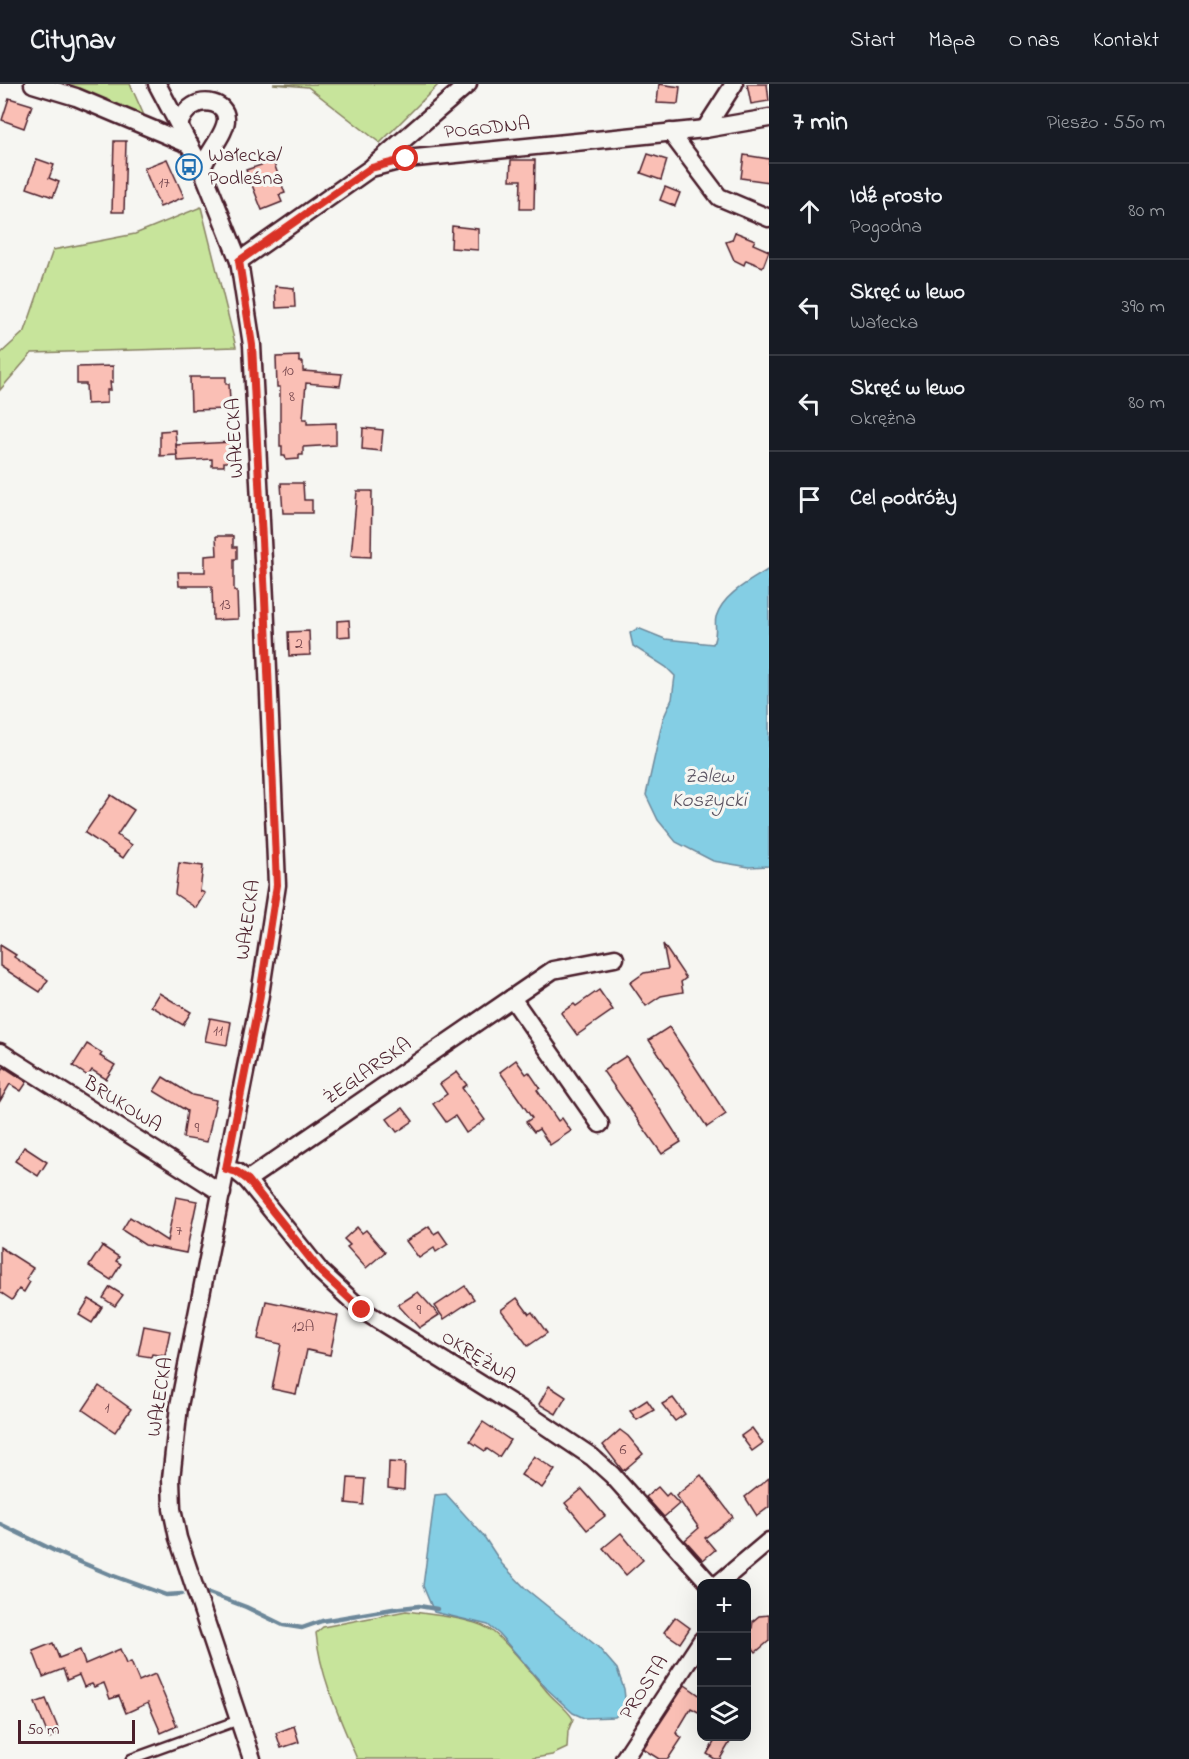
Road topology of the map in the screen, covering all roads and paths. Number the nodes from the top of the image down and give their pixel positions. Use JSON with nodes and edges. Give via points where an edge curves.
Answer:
{"nodes":[{"id":1,"x":33,"y":84,"type":"edge"},
{"id":2,"x":157,"y":84,"type":"edge"},
{"id":3,"x":468,"y":84,"type":"edge"},
{"id":4,"x":734,"y":84,"type":"edge"},
{"id":5,"x":769,"y":118,"type":"edge"},
{"id":6,"x":179,"y":124,"type":"junction"},
{"id":7,"x":705,"y":129,"type":"junction"},
{"id":8,"x":670,"y":132,"type":"junction"},
{"id":9,"x":190,"y":145,"type":"junction"},
{"id":10,"x":371,"y":168,"type":"junction"},
{"id":11,"x":202,"y":169,"type":"junction"},
{"id":12,"x":769,"y":218,"type":"edge"},
{"id":13,"x":239,"y":261,"type":"junction"},
{"id":14,"x":615,"y":958,"type":"dead end"},
{"id":15,"x":512,"y":998,"type":"junction"},
{"id":16,"x":0,"y":1052,"type":"edge"},
{"id":17,"x":600,"y":1124,"type":"dead end"},
{"id":18,"x":226,"y":1169,"type":"junction"},
{"id":19,"x":248,"y":1180,"type":"junction"},
{"id":20,"x":222,"y":1192,"type":"junction"},
{"id":21,"x":769,"y":1541,"type":"edge"},
{"id":22,"x":706,"y":1579,"type":"edge"},
{"id":23,"x":724,"y":1579,"type":"edge"},
{"id":24,"x":697,"y":1648,"type":"edge"},
{"id":25,"x":239,"y":1720,"type":"junction"},
{"id":26,"x":131,"y":1759,"type":"edge"},
{"id":27,"x":252,"y":1759,"type":"edge"},
{"id":28,"x":624,"y":1759,"type":"edge"}],
"edges":[{"from":1,"to":9,"type":"street","via":[[76,97]]},
{"from":2,"to":6,"type":"street","name":"WAŁECKA"},
{"from":3,"to":10,"type":"street"},
{"from":4,"to":7,"type":"street"},
{"from":5,"to":7,"type":"street","name":"POGODNA"},
{"from":6,"to":9,"type":"street","name":"WAŁECKA"},
{"from":6,"to":11,"type":"street","via":[[188,109],[199,103],[215,104],[224,113],[224,126]]},
{"from":7,"to":8,"type":"street","name":"POGODNA"},
{"from":8,"to":10,"type":"street","name":"POGODNA","via":[[406,159]]},
{"from":8,"to":12,"type":"street","via":[[719,197]]},
{"from":9,"to":11,"type":"street","name":"WAŁECKA"},
{"from":10,"to":13,"type":"street","name":"POGODNA"},
{"from":11,"to":13,"type":"street","name":"WAŁECKA"},
{"from":13,"to":18,"type":"street","name":"WAŁECKA","via":[[252,345],[277,885]]},
{"from":14,"to":15,"type":"street","name":"ŻEGLARSKA","via":[[553,970]]},
{"from":15,"to":17,"type":"street"},
{"from":15,"to":19,"type":"street","name":"ŻEGLARSKA"},
{"from":16,"to":20,"type":"street","name":"BRUKOWA"},
{"from":18,"to":19,"type":"street","name":"OKRĘŻNA"},
{"from":18,"to":20,"type":"street","name":"WAŁECKA"},
{"from":19,"to":22,"type":"street","name":"OKRĘŻNA","via":[[321,1272],[362,1310],[592,1457]]},
{"from":20,"to":25,"type":"street","name":"WAŁECKA","via":[[179,1407],[171,1489],[178,1538]]},
{"from":21,"to":23,"type":"street"},
{"from":24,"to":28,"type":"street","name":"PROSTA"},
{"from":25,"to":26,"type":"lane"},
{"from":25,"to":27,"type":"street","name":"WAŁECKA"}]}
